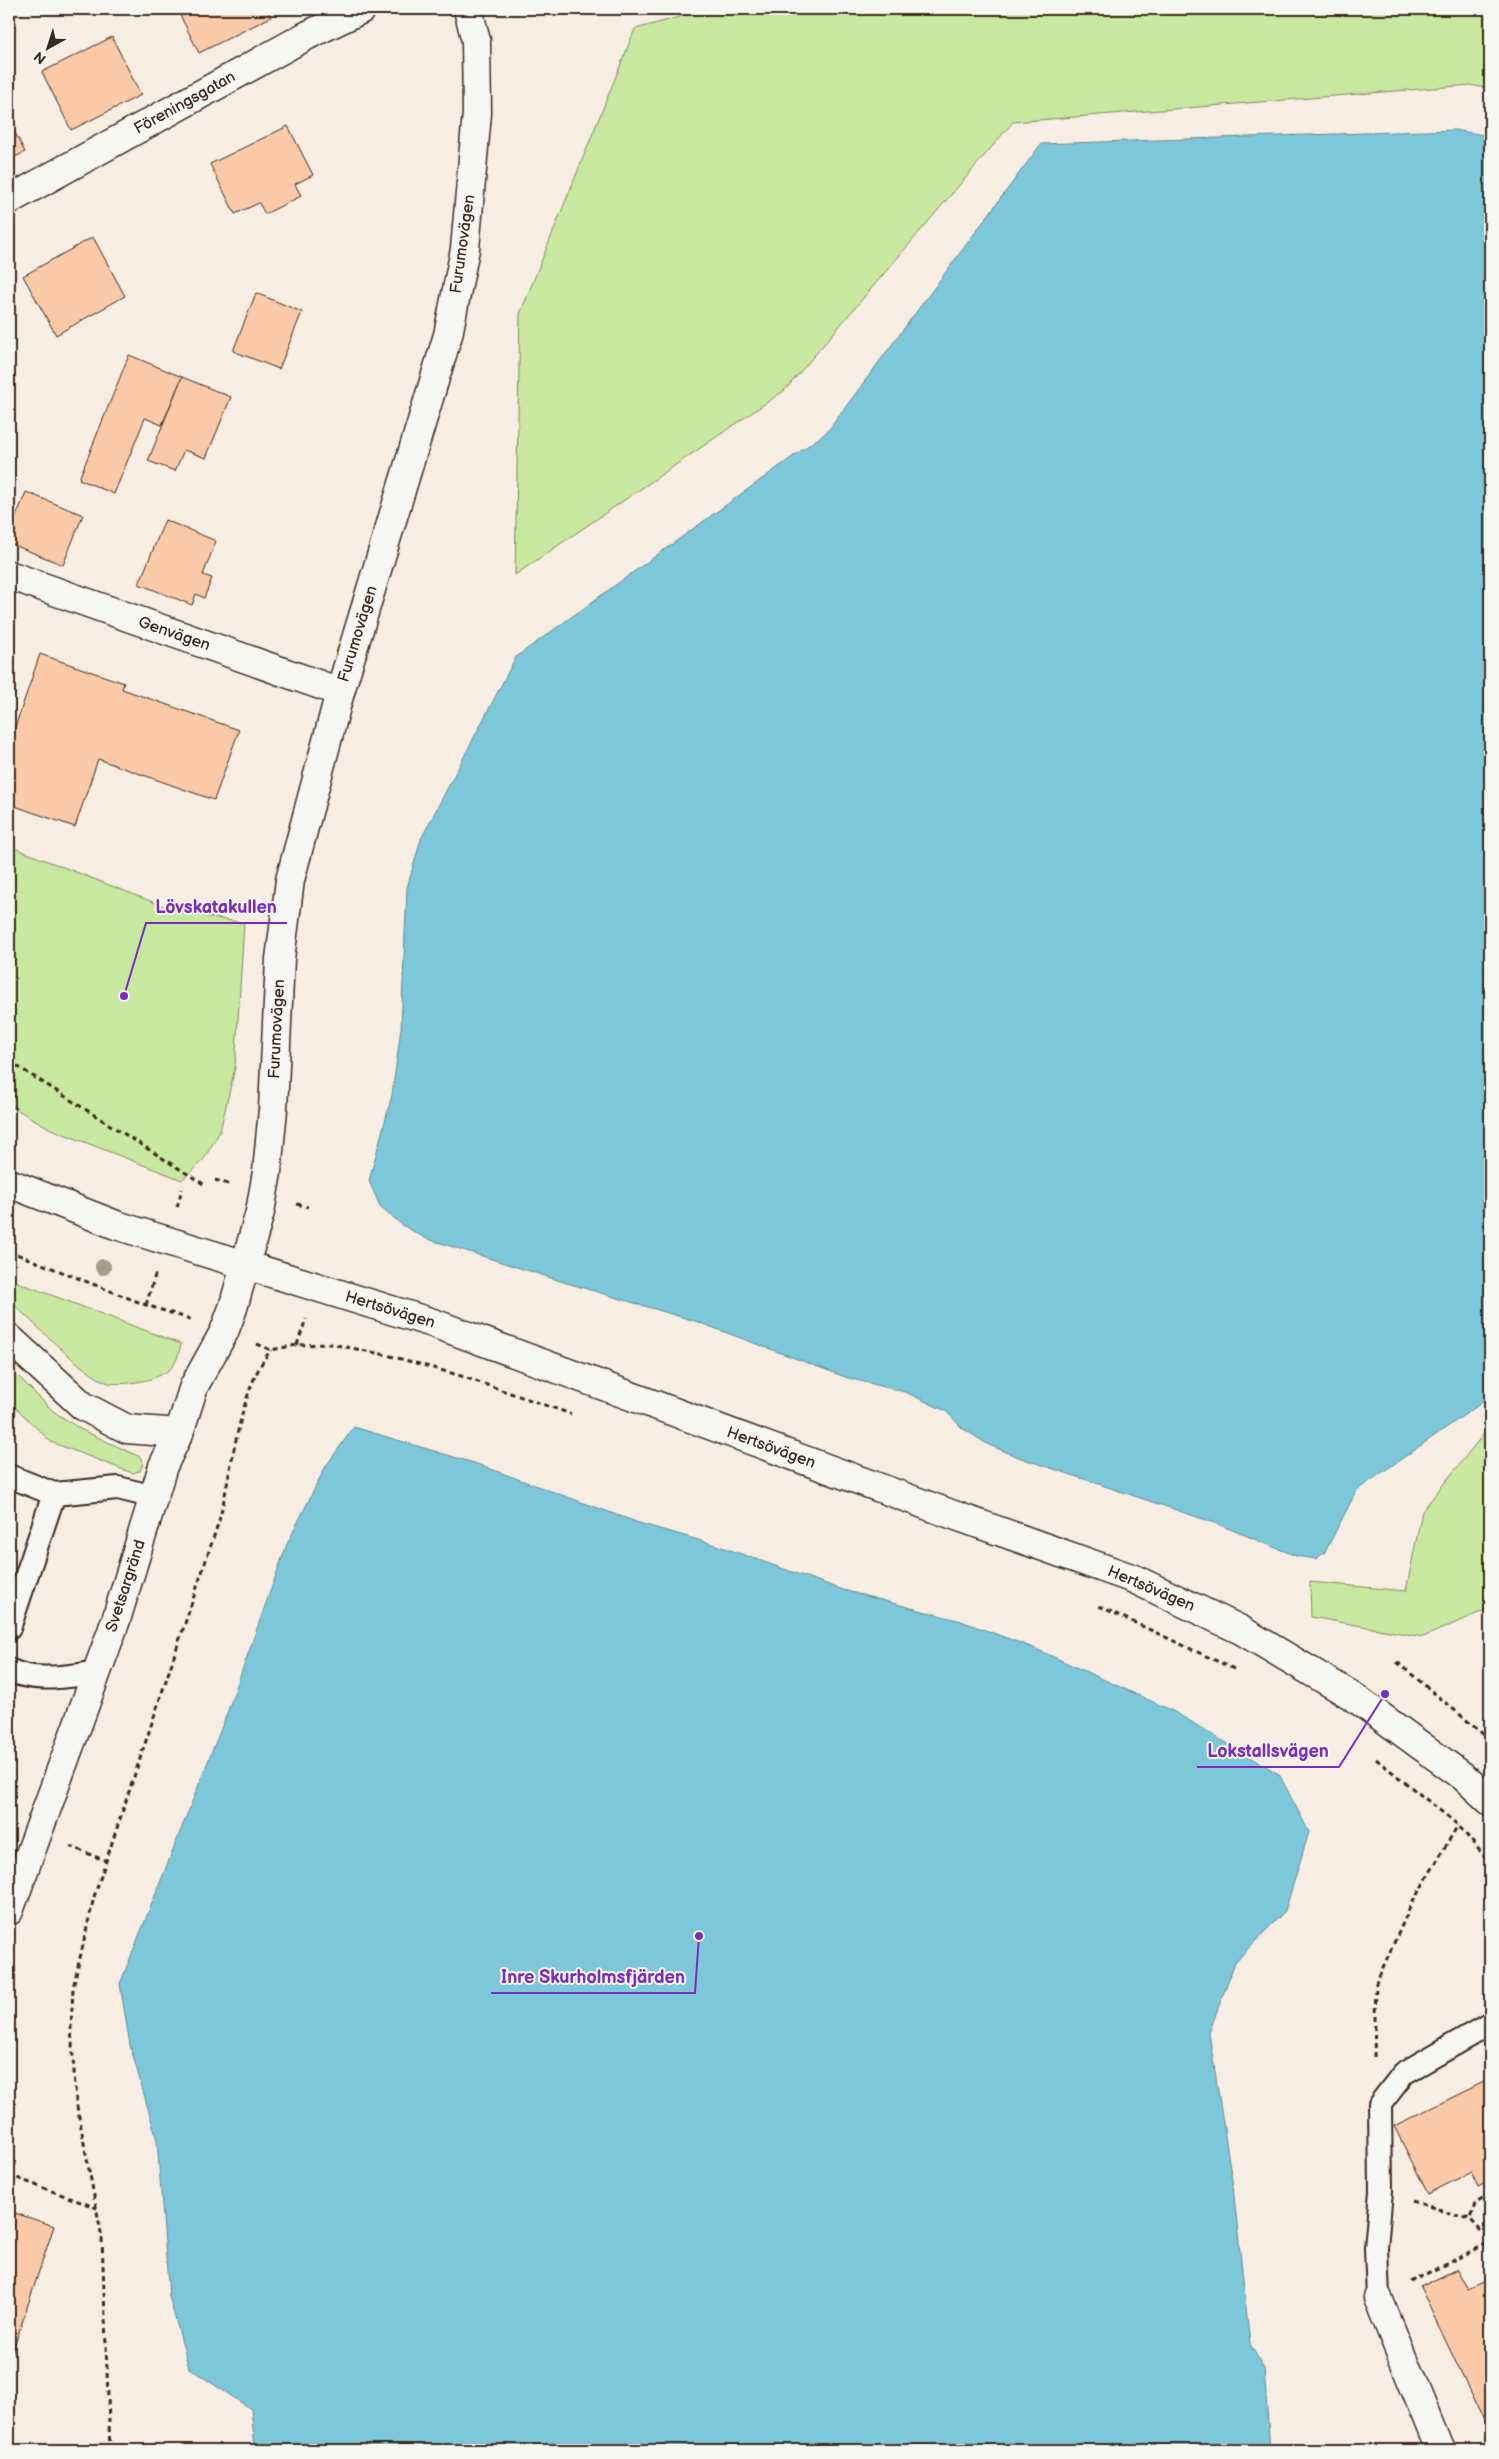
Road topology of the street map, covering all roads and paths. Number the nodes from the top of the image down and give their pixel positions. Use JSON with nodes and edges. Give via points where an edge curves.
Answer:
{"nodes":[{"id":1,"x":362,"y":9,"type":"edge"},
{"id":2,"x":468,"y":9,"type":"edge"},
{"id":3,"x":9,"y":200,"type":"edge"},
{"id":4,"x":9,"y":575,"type":"edge"},
{"id":5,"x":340,"y":692,"type":"junction"},
{"id":6,"x":9,"y":1061,"type":"edge"},
{"id":7,"x":9,"y":1183,"type":"edge"},
{"id":8,"x":205,"y":1185,"type":"dead end"},
{"id":9,"x":9,"y":1251,"type":"edge"},
{"id":10,"x":246,"y":1264,"type":"junction"},
{"id":11,"x":224,"y":1332,"type":"junction"},
{"id":12,"x":9,"y":1338,"type":"edge"},
{"id":13,"x":271,"y":1350,"type":"junction"},
{"id":14,"x":579,"y":1416,"type":"dead end"},
{"id":15,"x":179,"y":1432,"type":"junction"},
{"id":16,"x":9,"y":1476,"type":"edge"},
{"id":17,"x":54,"y":1494,"type":"junction"},
{"id":18,"x":154,"y":1497,"type":"junction"},
{"id":19,"x":1097,"y":1605,"type":"dead end"},
{"id":20,"x":9,"y":1628,"type":"edge"},
{"id":21,"x":1397,"y":1662,"type":"dead end"},
{"id":22,"x":9,"y":1670,"type":"edge"},
{"id":23,"x":95,"y":1673,"type":"junction"},
{"id":24,"x":1241,"y":1673,"type":"dead end"},
{"id":25,"x":1489,"y":1739,"type":"edge"},
{"id":26,"x":1371,"y":1755,"type":"dead end"},
{"id":27,"x":1490,"y":1801,"type":"edge"},
{"id":28,"x":1458,"y":1825,"type":"junction"},
{"id":29,"x":1490,"y":1862,"type":"edge"},
{"id":30,"x":9,"y":1911,"type":"edge"},
{"id":31,"x":1490,"y":2024,"type":"edge"},
{"id":32,"x":1380,"y":2104,"type":"junction"},
{"id":33,"x":9,"y":2176,"type":"edge"},
{"id":34,"x":1381,"y":2190,"type":"junction"},
{"id":35,"x":1490,"y":2194,"type":"edge"},
{"id":36,"x":98,"y":2208,"type":"junction"},
{"id":37,"x":1470,"y":2219,"type":"junction"},
{"id":38,"x":1490,"y":2242,"type":"edge"},
{"id":39,"x":1378,"y":2298,"type":"junction"},
{"id":40,"x":110,"y":2450,"type":"edge"},
{"id":41,"x":1440,"y":2450,"type":"edge"}],
"edges":[{"from":1,"to":3,"type":"street","name":"Föreningsgatan","via":[[308,35]]},
{"from":2,"to":5,"type":"street","name":"Furumovägen","via":[[476,41],[477,114],[465,249],[445,344]]},
{"from":4,"to":5,"type":"street","name":"Genvägen"},
{"from":5,"to":10,"type":"street","name":"Furumovägen","via":[[290,880],[280,959],[267,1172]]},
{"from":6,"to":8,"type":"path"},
{"from":7,"to":10,"type":"street","name":"Hertsövägen","via":[[116,1225]]},
{"from":9,"to":11,"type":"path"},
{"from":10,"to":11,"type":"street","name":"Svetsargränd"},
{"from":10,"to":27,"type":"street","name":"Hertsövägen","via":[[433,1323],[1134,1579],[1241,1630],[1354,1697],[1464,1777]]},
{"from":11,"to":13,"type":"path"},
{"from":11,"to":15,"type":"street","name":"Svetsargränd","via":[[194,1386]]},
{"from":12,"to":15,"type":"street","via":[[83,1406],[126,1429]]},
{"from":13,"to":14,"type":"path","via":[[332,1344],[387,1355]]},
{"from":13,"to":36,"type":"path","via":[[263,1359],[248,1397],[220,1521],[94,1897],[78,1958],[73,1988],[72,2066]]},
{"from":15,"to":18,"type":"street","name":"Svetsargränd","via":[[163,1466]]},
{"from":16,"to":17,"type":"lane"},
{"from":17,"to":18,"type":"lane","via":[[118,1488]]},
{"from":17,"to":20,"type":"lane"},
{"from":18,"to":23,"type":"street","name":"Svetsargränd","via":[[116,1620]]},
{"from":19,"to":24,"type":"path"},
{"from":21,"to":25,"type":"path"},
{"from":22,"to":23,"type":"lane","via":[[19,1675],[44,1678]]},
{"from":23,"to":30,"type":"street","name":"Svetsargränd"},
{"from":26,"to":28,"type":"path"},
{"from":28,"to":29,"type":"path"},
{"from":28,"to":32,"type":"path","via":[[1411,1905],[1376,1983],[1373,2082]]},
{"from":31,"to":32,"type":"lane","via":[[1404,2073]]},
{"from":32,"to":34,"type":"lane"},
{"from":33,"to":36,"type":"path"},
{"from":34,"to":37,"type":"path"},
{"from":34,"to":39,"type":"lane","via":[[1376,2248]]},
{"from":35,"to":37,"type":"path","via":[[1475,2204]]},
{"from":36,"to":40,"type":"path","via":[[102,2238]]},
{"from":37,"to":38,"type":"path"},
{"from":38,"to":39,"type":"path"},
{"from":39,"to":41,"type":"street"}]}
